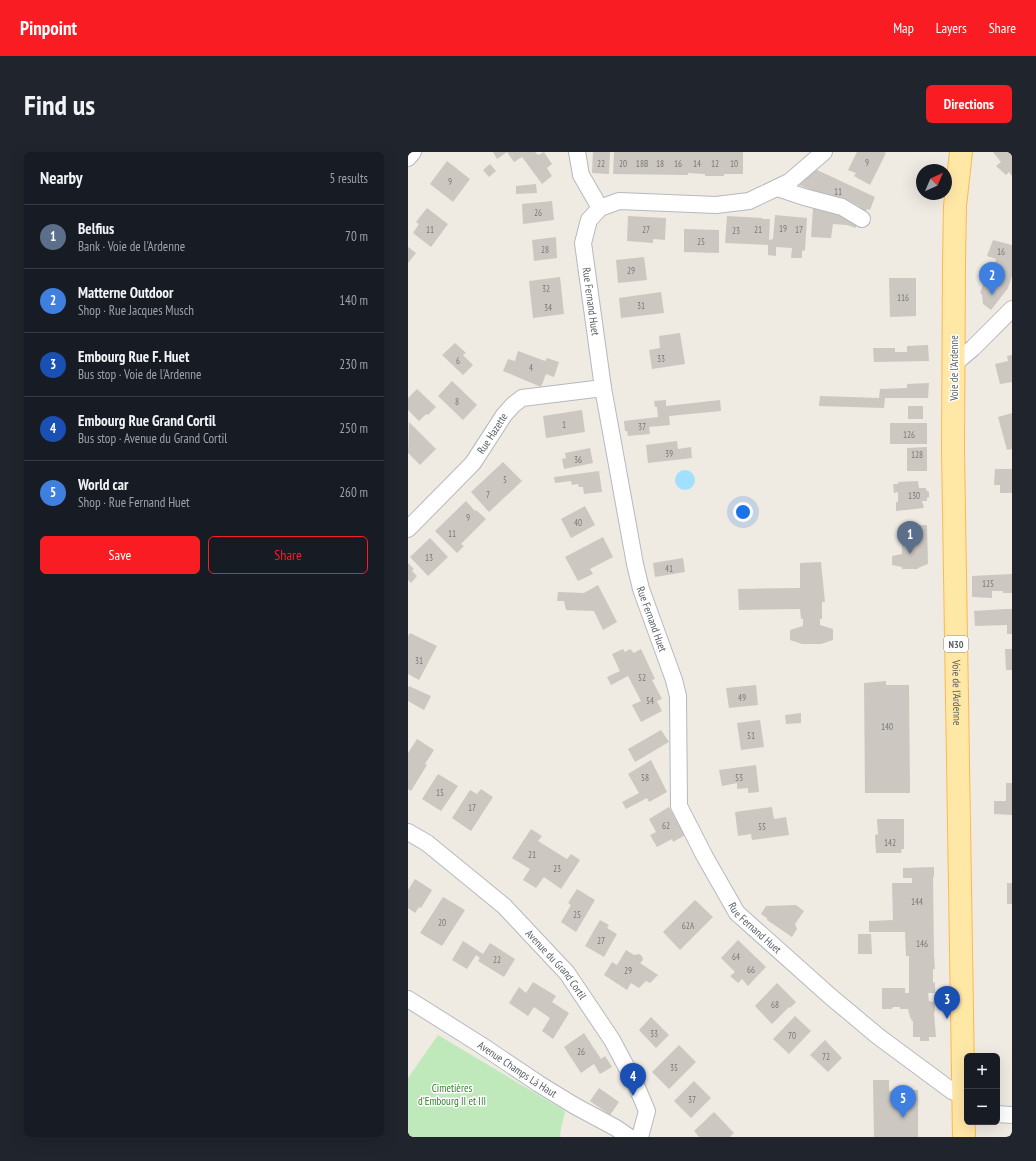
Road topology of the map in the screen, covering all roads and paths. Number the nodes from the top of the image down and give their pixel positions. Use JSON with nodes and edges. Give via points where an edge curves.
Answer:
{"nodes":[{"id":1,"x":413,"y":152,"type":"edge"},
{"id":2,"x":577,"y":152,"type":"edge"},
{"id":3,"x":824,"y":152,"type":"edge"},
{"id":4,"x":961,"y":152,"type":"edge"},
{"id":5,"x":408,"y":158,"type":"edge"},
{"id":6,"x":777,"y":188,"type":"junction"},
{"id":7,"x":600,"y":208,"type":"junction"},
{"id":8,"x":862,"y":219,"type":"dead end"},
{"id":9,"x":1012,"y":309,"type":"edge"},
{"id":10,"x":954,"y":364,"type":"junction"},
{"id":11,"x":603,"y":388,"type":"junction"},
{"id":12,"x":408,"y":530,"type":"edge"},
{"id":13,"x":408,"y":832,"type":"edge"},
{"id":14,"x":408,"y":999,"type":"edge"},
{"id":15,"x":965,"y":1089,"type":"edge"},
{"id":16,"x":964,"y":1103,"type":"edge"},
{"id":17,"x":1000,"y":1114,"type":"edge"},
{"id":18,"x":1012,"y":1115,"type":"edge"},
{"id":19,"x":964,"y":1125,"type":"edge"},
{"id":20,"x":629,"y":1137,"type":"edge"},
{"id":21,"x":640,"y":1137,"type":"edge"},
{"id":22,"x":964,"y":1137,"type":"edge"}],
"edges":[{"from":1,"to":5,"type":"street"},
{"from":2,"to":7,"type":"street","via":[[581,175]]},
{"from":3,"to":6,"type":"street","name":"Rue Fernand Huet","via":[[789,182]]},
{"from":4,"to":10,"type":"main road","name":"Voie de l'Ardenne","number":"N30","via":[[955,206]]},
{"from":6,"to":7,"type":"street","name":"Rue Fernand Huet","via":[[749,201],[716,205],[619,200]]},
{"from":6,"to":8,"type":"street","via":[[842,207]]},
{"from":7,"to":11,"type":"street","name":"Rue Fernand Huet","via":[[589,220],[583,243]]},
{"from":9,"to":10,"type":"street"},
{"from":10,"to":15,"type":"main road","name":"Voie de l'Ardenne","number":"N30"},
{"from":11,"to":12,"type":"street","name":"Rue Hazette","via":[[522,398],[504,415],[473,463]]},
{"from":11,"to":16,"type":"street","name":"Rue Fernand Huet","via":[[641,589],[678,696],[679,806],[737,913],[831,998]]},
{"from":13,"to":21,"type":"street","name":"Avenue du Grand Cortil","via":[[427,843],[504,906],[567,973],[612,1040],[636,1085],[647,1111]]},
{"from":14,"to":20,"type":"street","name":"Avenue Champs Là Haut","via":[[545,1088]]},
{"from":17,"to":18,"type":"street"},
{"from":19,"to":22,"type":"main road","name":"Voie de l'Ardenne","number":"N30"}]}
